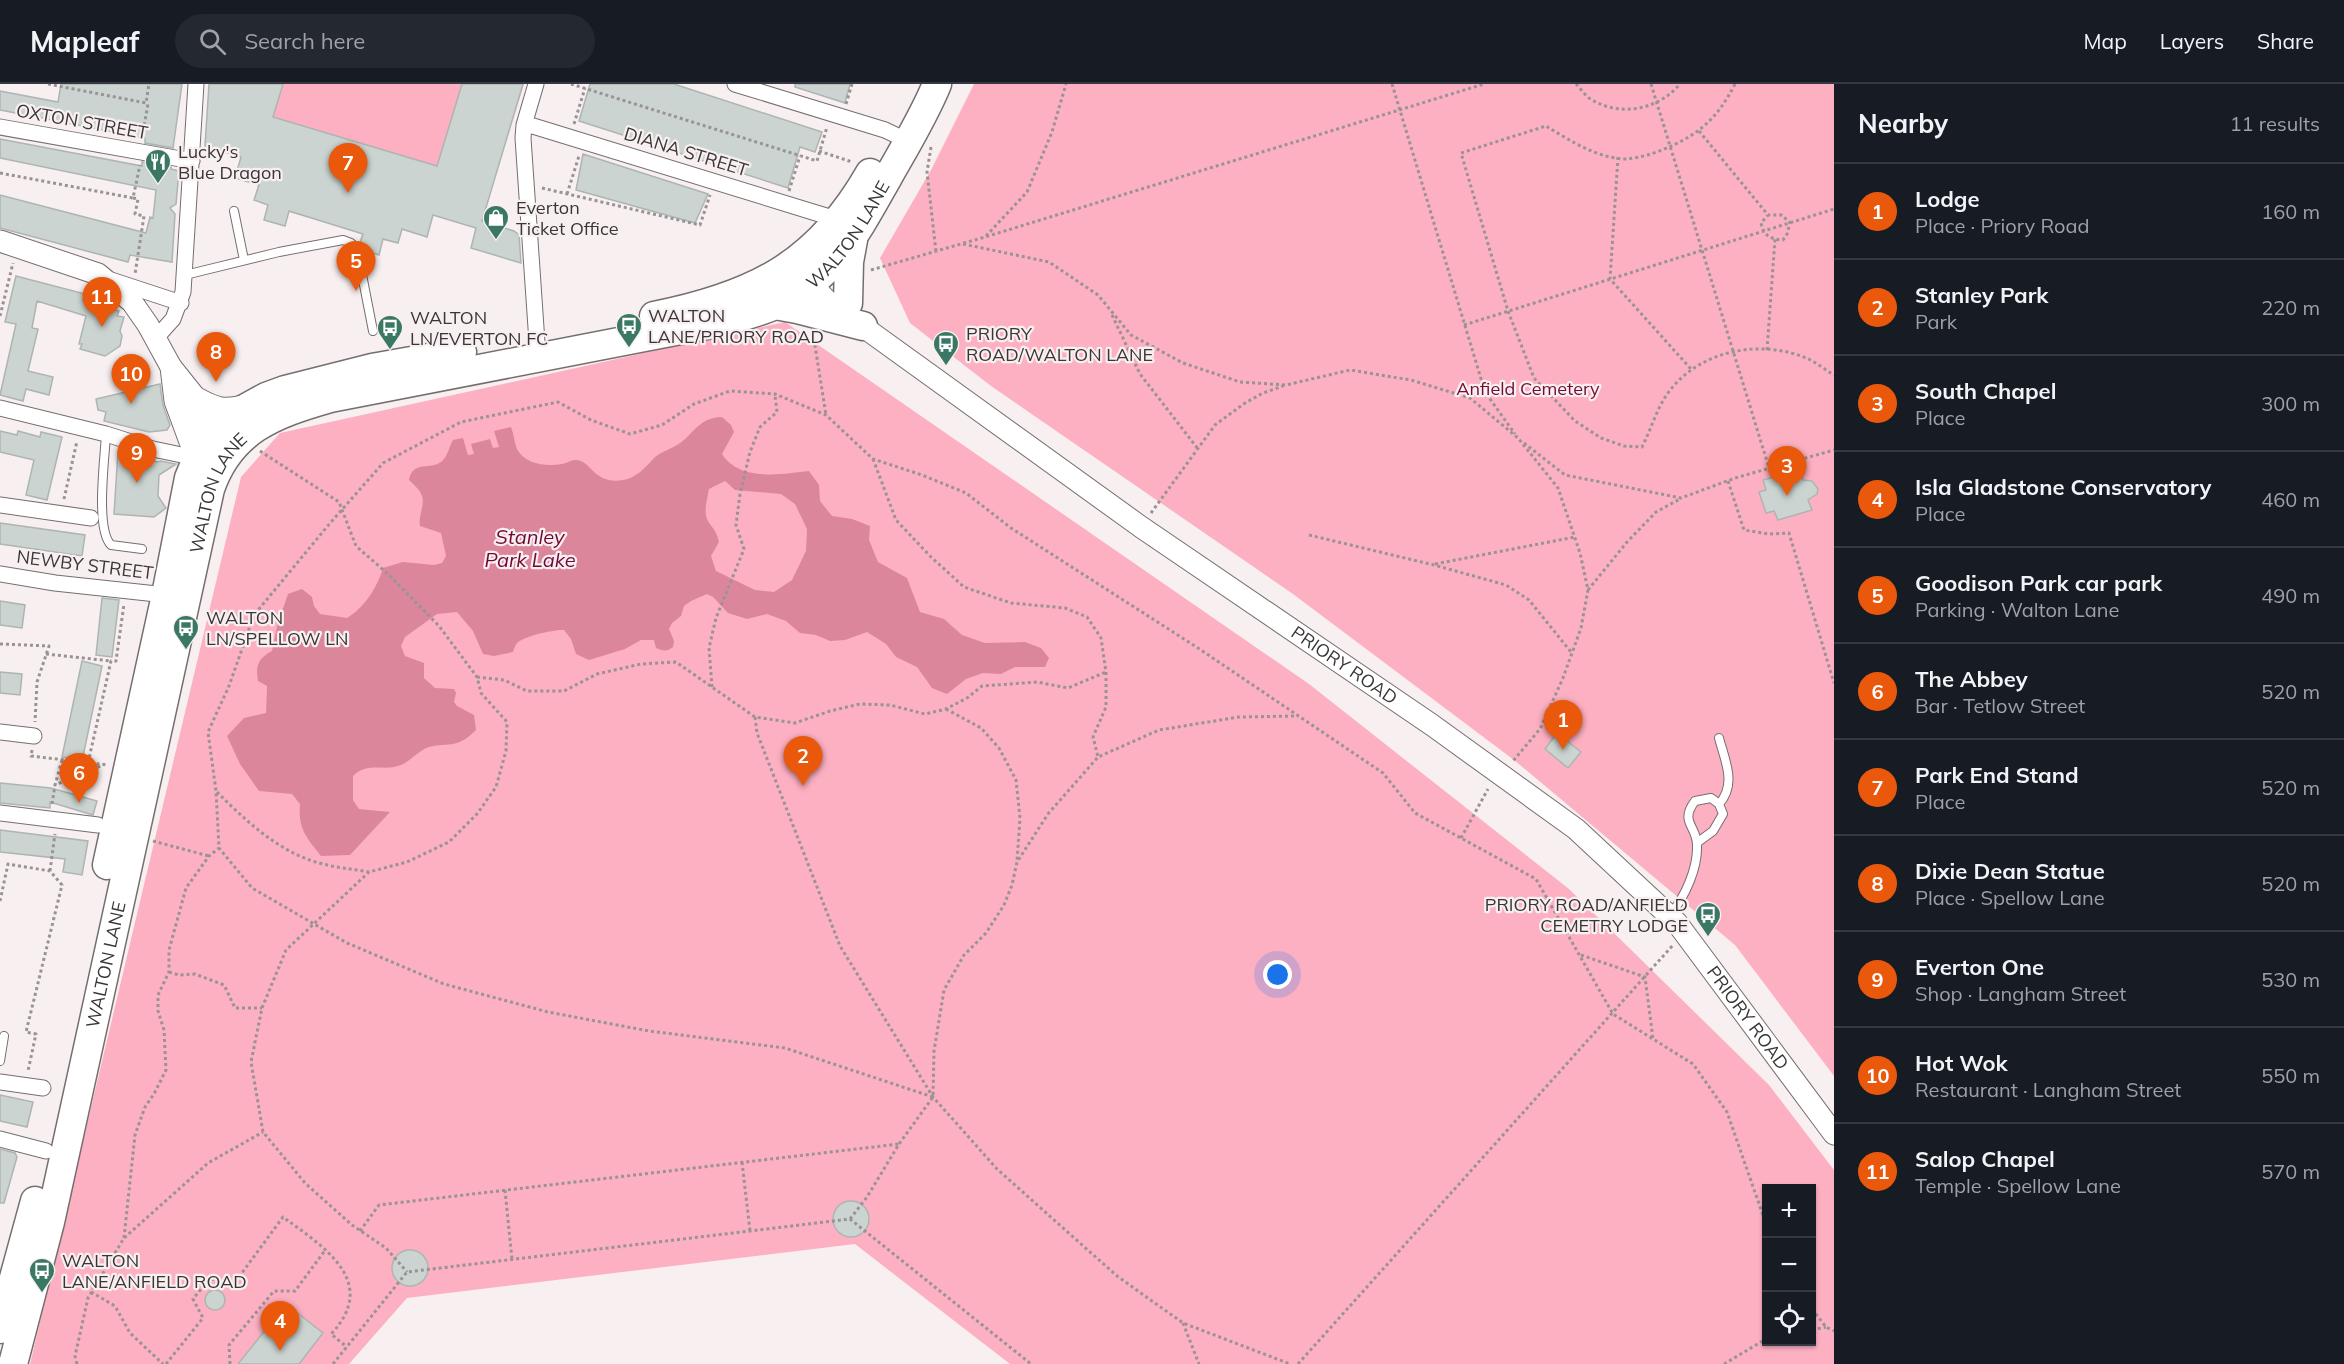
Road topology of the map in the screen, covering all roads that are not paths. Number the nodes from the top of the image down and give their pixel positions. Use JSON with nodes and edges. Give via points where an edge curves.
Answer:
{"nodes":[{"id":1,"x":196,"y":84,"type":"edge"},
{"id":2,"x":536,"y":84,"type":"edge"},
{"id":3,"x":735,"y":84,"type":"edge"},
{"id":4,"x":916,"y":84,"type":"edge"},
{"id":5,"x":938,"y":84,"type":"edge"},
{"id":6,"x":524,"y":125,"type":"junction"},
{"id":7,"x":0,"y":127,"type":"edge"},
{"id":8,"x":911,"y":139,"type":"junction"},
{"id":9,"x":192,"y":161,"type":"junction"},
{"id":10,"x":234,"y":211,"type":"dead end"},
{"id":11,"x":844,"y":230,"type":"junction"},
{"id":12,"x":9,"y":244,"type":"edge"},
{"id":13,"x":244,"y":260,"type":"junction"},
{"id":14,"x":811,"y":266,"type":"junction"},
{"id":15,"x":98,"y":274,"type":"junction"},
{"id":16,"x":185,"y":275,"type":"junction"},
{"id":17,"x":180,"y":303,"type":"junction"},
{"id":18,"x":775,"y":305,"type":"junction"},
{"id":19,"x":856,"y":317,"type":"junction"},
{"id":20,"x":373,"y":331,"type":"dead end"},
{"id":21,"x":156,"y":338,"type":"junction"},
{"id":22,"x":538,"y":348,"type":"junction"},
{"id":23,"x":171,"y":367,"type":"junction"},
{"id":24,"x":195,"y":397,"type":"junction"},
{"id":25,"x":252,"y":404,"type":"junction"},
{"id":26,"x":0,"y":408,"type":"edge"},
{"id":27,"x":106,"y":434,"type":"junction"},
{"id":28,"x":208,"y":453,"type":"junction"},
{"id":29,"x":0,"y":505,"type":"edge"},
{"id":30,"x":91,"y":518,"type":"dead end"},
{"id":31,"x":142,"y":549,"type":"dead end"},
{"id":32,"x":0,"y":574,"type":"edge"},
{"id":33,"x":166,"y":595,"type":"junction"},
{"id":34,"x":0,"y":732,"type":"edge"},
{"id":35,"x":34,"y":736,"type":"road end"},
{"id":36,"x":1719,"y":738,"type":"dead end"},
{"id":37,"x":1719,"y":804,"type":"junction"},
{"id":38,"x":0,"y":813,"type":"edge"},
{"id":39,"x":98,"y":825,"type":"dead end"},
{"id":40,"x":1698,"y":842,"type":"junction"},
{"id":41,"x":1670,"y":916,"type":"junction"},
{"id":42,"x":4,"y":1036,"type":"dead end"},
{"id":43,"x":0,"y":1061,"type":"edge"},
{"id":44,"x":0,"y":1082,"type":"edge"},
{"id":45,"x":43,"y":1088,"type":"dead end"},
{"id":46,"x":1834,"y":1134,"type":"edge"},
{"id":47,"x":0,"y":1140,"type":"edge"},
{"id":48,"x":46,"y":1151,"type":"junction"},
{"id":49,"x":0,"y":1329,"type":"edge"},
{"id":50,"x":14,"y":1364,"type":"edge"}],
"edges":[{"from":1,"to":9,"type":"street"},
{"from":2,"to":6,"type":"street"},
{"from":3,"to":8,"type":"street"},
{"from":4,"to":8,"type":"highway","name":"WALTON LANE"},
{"from":5,"to":8,"type":"highway","name":"WALTON LANE"},
{"from":6,"to":11,"type":"street","name":"DIANA STREET","via":[[826,216]]},
{"from":6,"to":22,"type":"street"},
{"from":7,"to":9,"type":"street","name":"OXTON STREET"},
{"from":8,"to":11,"type":"highway","name":"WALTON LANE"},
{"from":8,"to":11,"type":"highway","name":"WALTON LANE","via":[[873,168],[848,208]]},
{"from":9,"to":16,"type":"street"},
{"from":10,"to":13,"type":"lane"},
{"from":11,"to":14,"type":"highway","name":"WALTON LANE"},
{"from":11,"to":19,"type":"highway"},
{"from":12,"to":15,"type":"street"},
{"from":13,"to":16,"type":"lane"},
{"from":13,"to":20,"type":"lane","via":[[330,241],[351,243],[357,249]]},
{"from":14,"to":18,"type":"highway","name":"WALTON LANE"},
{"from":14,"to":19,"type":"street","name":"PRIORY ROAD"},
{"from":14,"to":22,"type":"highway","name":"WALTON LANE","via":[[774,276],[720,299]]},
{"from":15,"to":17,"type":"street"},
{"from":15,"to":21,"type":"street","via":[[132,302]]},
{"from":16,"to":17,"type":"street"},
{"from":17,"to":21,"type":"street","via":[[173,320]]},
{"from":18,"to":19,"type":"highway"},
{"from":18,"to":22,"type":"highway","name":"WALTON LANE","via":[[727,321]]},
{"from":19,"to":41,"type":"street","name":"PRIORY ROAD","via":[[1141,527],[1432,725],[1576,829]]},
{"from":21,"to":23,"type":"street"},
{"from":22,"to":25,"type":"highway","name":"WALTON LANE","via":[[372,368],[285,390]]},
{"from":22,"to":28,"type":"highway","name":"WALTON LANE","via":[[298,407]]},
{"from":23,"to":24,"type":"street"},
{"from":23,"to":28,"type":"street","via":[[175,401]]},
{"from":24,"to":25,"type":"street","via":[[217,408]]},
{"from":24,"to":28,"type":"street"},
{"from":25,"to":28,"type":"highway","name":"WALTON LANE","via":[[223,424]]},
{"from":26,"to":27,"type":"street"},
{"from":27,"to":28,"type":"street","via":[[153,449]]},
{"from":27,"to":31,"type":"lane","via":[[104,533],[111,545]]},
{"from":28,"to":33,"type":"highway","name":"WALTON LANE","via":[[189,478]]},
{"from":28,"to":50,"type":"highway","name":"WALTON LANE","via":[[210,489],[50,1222]]},
{"from":29,"to":30,"type":"street"},
{"from":32,"to":33,"type":"street","name":"NEWBY STREET"},
{"from":33,"to":48,"type":"highway","name":"WALTON LANE","via":[[117,766]]},
{"from":34,"to":35,"type":"street"},
{"from":36,"to":37,"type":"lane","via":[[1729,787]]},
{"from":37,"to":40,"type":"lane","via":[[1723,814],[1719,824]]},
{"from":37,"to":40,"type":"lane","via":[[1711,798],[1695,801],[1689,809],[1688,819]]},
{"from":38,"to":39,"type":"street"},
{"from":40,"to":41,"type":"lane","via":[[1696,863]]},
{"from":41,"to":46,"type":"street","name":"PRIORY ROAD"},
{"from":42,"to":43,"type":"lane"},
{"from":44,"to":45,"type":"street"},
{"from":47,"to":48,"type":"street"},
{"from":48,"to":49,"type":"highway","name":"WALTON LANE"}]}
